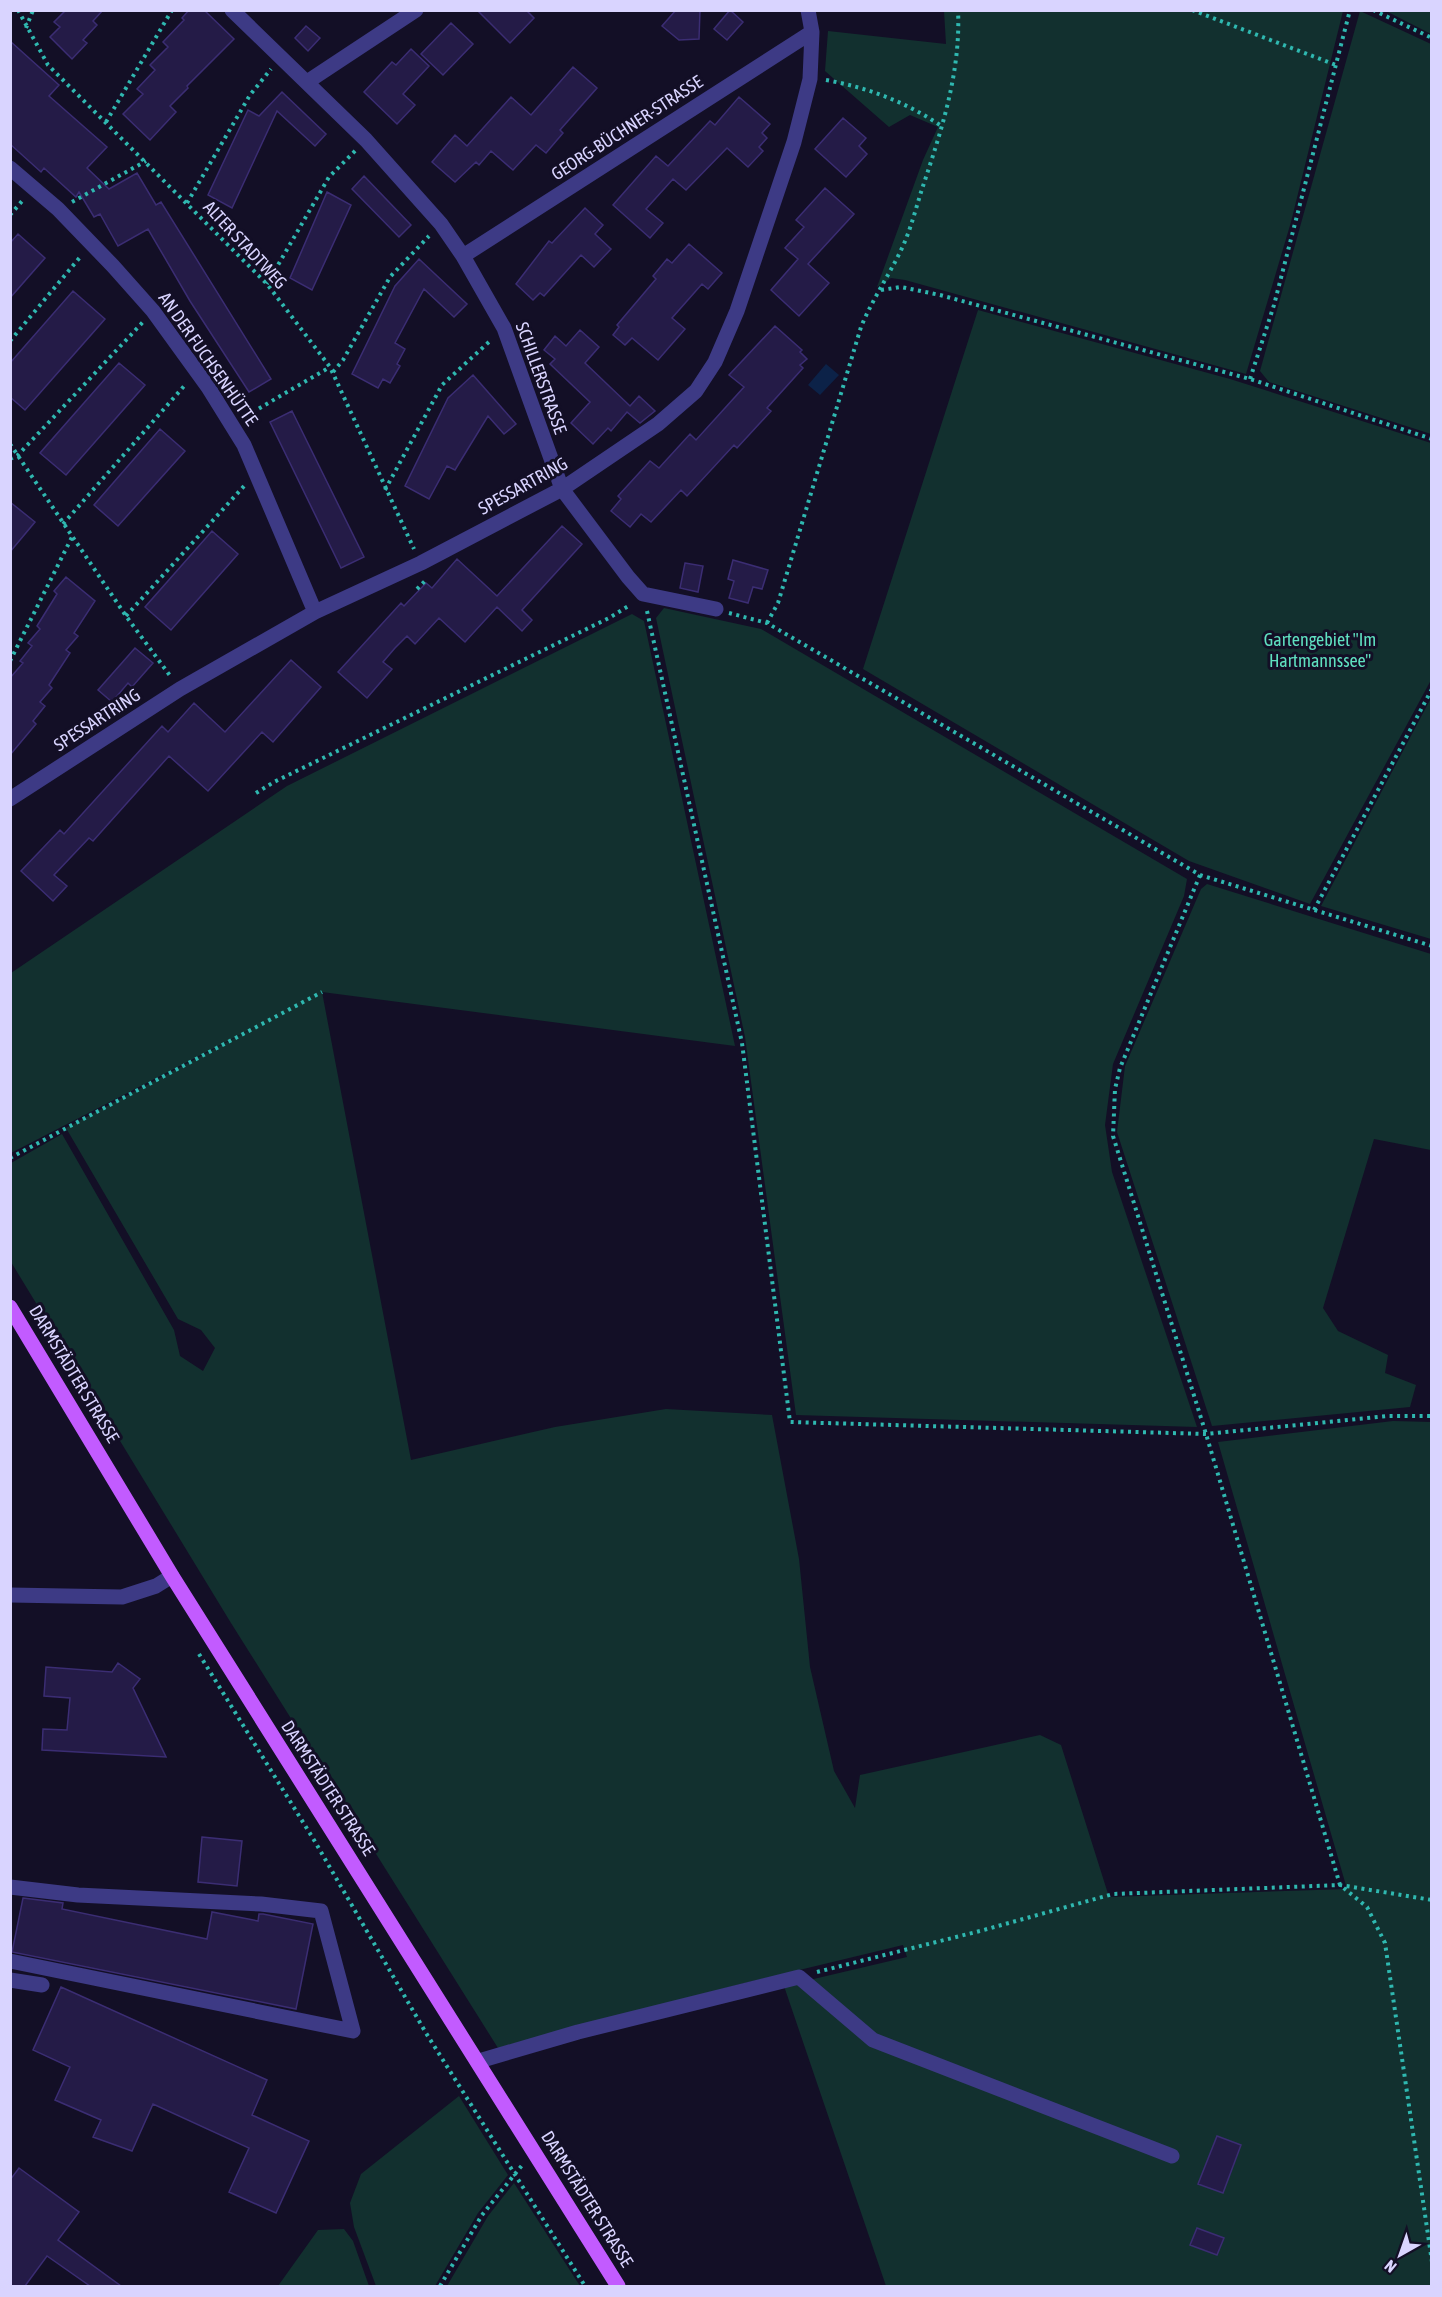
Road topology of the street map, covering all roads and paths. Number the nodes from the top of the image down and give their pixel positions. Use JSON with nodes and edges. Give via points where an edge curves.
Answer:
{"nodes":[{"id":1,"x":18,"y":10,"type":"edge"},
{"id":2,"x":33,"y":10,"type":"edge"},
{"id":3,"x":172,"y":10,"type":"edge"},
{"id":4,"x":232,"y":10,"type":"edge"},
{"id":5,"x":416,"y":10,"type":"edge"},
{"id":6,"x":808,"y":10,"type":"edge"},
{"id":7,"x":958,"y":10,"type":"edge"},
{"id":8,"x":1192,"y":10,"type":"edge"},
{"id":9,"x":1350,"y":10,"type":"edge"},
{"id":10,"x":1373,"y":10,"type":"edge"},
{"id":11,"x":26,"y":28,"type":"junction"},
{"id":12,"x":812,"y":32,"type":"junction"},
{"id":13,"x":1431,"y":39,"type":"edge"},
{"id":14,"x":281,"y":58,"type":"junction"},
{"id":15,"x":1336,"y":65,"type":"junction"},
{"id":16,"x":810,"y":79,"type":"junction"},
{"id":17,"x":308,"y":82,"type":"junction"},
{"id":18,"x":106,"y":122,"type":"junction"},
{"id":19,"x":943,"y":127,"type":"junction"},
{"id":20,"x":366,"y":140,"type":"junction"},
{"id":21,"x":146,"y":161,"type":"junction"},
{"id":22,"x":10,"y":168,"type":"edge"},
{"id":23,"x":187,"y":203,"type":"junction"},
{"id":24,"x":58,"y":209,"type":"junction"},
{"id":25,"x":441,"y":224,"type":"junction"},
{"id":26,"x":92,"y":243,"type":"junction"},
{"id":27,"x":463,"y":256,"type":"junction"},
{"id":28,"x":267,"y":284,"type":"junction"},
{"id":29,"x":880,"y":291,"type":"junction"},
{"id":30,"x":153,"y":311,"type":"junction"},
{"id":31,"x":504,"y":328,"type":"junction"},
{"id":32,"x":10,"y":341,"type":"edge"},
{"id":33,"x":331,"y":369,"type":"junction"},
{"id":34,"x":196,"y":372,"type":"junction"},
{"id":35,"x":1250,"y":379,"type":"junction"},
{"id":36,"x":232,"y":424,"type":"junction"},
{"id":37,"x":1431,"y":439,"type":"edge"},
{"id":38,"x":10,"y":444,"type":"edge"},
{"id":39,"x":18,"y":455,"type":"junction"},
{"id":40,"x":10,"y":459,"type":"edge"},
{"id":41,"x":256,"y":473,"type":"junction"},
{"id":42,"x":562,"y":489,"type":"junction"},
{"id":43,"x":385,"y":490,"type":"junction"},
{"id":44,"x":63,"y":524,"type":"junction"},
{"id":45,"x":72,"y":537,"type":"junction"},
{"id":46,"x":421,"y":563,"type":"junction"},
{"id":47,"x":643,"y":594,"type":"junction"},
{"id":48,"x":716,"y":609,"type":"joint"},
{"id":49,"x":315,"y":612,"type":"junction"},
{"id":50,"x":126,"y":616,"type":"junction"},
{"id":51,"x":767,"y":623,"type":"junction"},
{"id":52,"x":10,"y":660,"type":"edge"},
{"id":53,"x":180,"y":689,"type":"junction"},
{"id":54,"x":1431,"y":689,"type":"edge"},
{"id":55,"x":13,"y":792,"type":"edge"},
{"id":56,"x":256,"y":794,"type":"dead end"},
{"id":57,"x":1200,"y":875,"type":"junction"},
{"id":58,"x":1314,"y":910,"type":"junction"},
{"id":59,"x":1431,"y":946,"type":"edge"},
{"id":60,"x":322,"y":992,"type":"dead end"},
{"id":61,"x":10,"y":1158,"type":"edge"},
{"id":62,"x":10,"y":1307,"type":"edge"},
{"id":63,"x":1431,"y":1416,"type":"edge"},
{"id":64,"x":1206,"y":1434,"type":"junction"},
{"id":65,"x":172,"y":1576,"type":"junction"},
{"id":66,"x":10,"y":1595,"type":"edge"},
{"id":67,"x":194,"y":1647,"type":"dead end"},
{"id":68,"x":1340,"y":1885,"type":"junction"},
{"id":69,"x":10,"y":1887,"type":"edge"},
{"id":70,"x":1431,"y":1900,"type":"edge"},
{"id":71,"x":10,"y":1961,"type":"edge"},
{"id":72,"x":799,"y":1977,"type":"junction"},
{"id":73,"x":10,"y":1980,"type":"edge"},
{"id":74,"x":42,"y":1985,"type":"dead end"},
{"id":75,"x":479,"y":2061,"type":"junction"},
{"id":76,"x":534,"y":2153,"type":"junction"},
{"id":77,"x":1172,"y":2156,"type":"dead end"},
{"id":78,"x":514,"y":2175,"type":"junction"},
{"id":79,"x":1431,"y":2262,"type":"edge"},
{"id":80,"x":440,"y":2286,"type":"edge"},
{"id":81,"x":585,"y":2286,"type":"edge"},
{"id":82,"x":618,"y":2286,"type":"edge"}],
"edges":[{"from":1,"to":11,"type":"path","name":"ALTER STADTWEG"},
{"from":2,"to":11,"type":"path"},
{"from":3,"to":18,"type":"path"},
{"from":4,"to":14,"type":"street","name":"SCHILLERSTRASSE"},
{"from":5,"to":17,"type":"street"},
{"from":6,"to":12,"type":"street","name":"SPESSARTRING"},
{"from":7,"to":19,"type":"path","via":[[957,52]]},
{"from":8,"to":15,"type":"path"},
{"from":9,"to":15,"type":"path"},
{"from":10,"to":13,"type":"path"},
{"from":11,"to":18,"type":"path","name":"ALTER STADTWEG","via":[[48,65]]},
{"from":12,"to":16,"type":"street","name":"SPESSARTRING"},
{"from":12,"to":27,"type":"street","name":"GEORG-BÜCHNER-STRASSE"},
{"from":14,"to":17,"type":"street","name":"SCHILLERSTRASSE"},
{"from":14,"to":23,"type":"path","via":[[250,95]]},
{"from":15,"to":35,"type":"path","via":[[1274,305]]},
{"from":16,"to":19,"type":"path","via":[[876,92],[916,109]]},
{"from":16,"to":42,"type":"street","name":"SPESSARTRING","via":[[786,165],[716,362],[696,391],[658,424]]},
{"from":17,"to":20,"type":"street","name":"SCHILLERSTRASSE"},
{"from":18,"to":21,"type":"path","name":"ALTER STADTWEG"},
{"from":19,"to":29,"type":"path","via":[[904,244]]},
{"from":20,"to":25,"type":"street","name":"SCHILLERSTRASSE"},
{"from":20,"to":28,"type":"path","via":[[329,177]]},
{"from":21,"to":23,"type":"path","name":"ALTER STADTWEG"},
{"from":21,"to":24,"type":"path"},
{"from":22,"to":24,"type":"street","name":"AN DER FUCHSENHÜTTE"},
{"from":23,"to":28,"type":"path","name":"ALTER STADTWEG"},
{"from":24,"to":26,"type":"street","name":"AN DER FUCHSENHÜTTE"},
{"from":25,"to":27,"type":"street","name":"SCHILLERSTRASSE"},
{"from":25,"to":33,"type":"path","via":[[390,277],[343,360]]},
{"from":26,"to":30,"type":"street","name":"AN DER FUCHSENHÜTTE"},
{"from":26,"to":32,"type":"path"},
{"from":27,"to":31,"type":"street","name":"SCHILLERSTRASSE"},
{"from":28,"to":33,"type":"path","name":"ALTER STADTWEG"},
{"from":29,"to":35,"type":"path","via":[[901,287],[940,295]]},
{"from":29,"to":51,"type":"path","via":[[861,327],[778,603]]},
{"from":30,"to":34,"type":"street","name":"AN DER FUCHSENHÜTTE"},
{"from":30,"to":39,"type":"path"},
{"from":31,"to":42,"type":"street","name":"SCHILLERSTRASSE"},
{"from":31,"to":43,"type":"path","via":[[442,385]]},
{"from":33,"to":36,"type":"path"},
{"from":33,"to":43,"type":"path","name":"ALTER STADTWEG"},
{"from":34,"to":36,"type":"street","name":"AN DER FUCHSENHÜTTE"},
{"from":34,"to":44,"type":"path"},
{"from":35,"to":37,"type":"path"},
{"from":36,"to":41,"type":"street","name":"AN DER FUCHSENHÜTTE"},
{"from":38,"to":39,"type":"path"},
{"from":39,"to":40,"type":"path"},
{"from":39,"to":44,"type":"path"},
{"from":41,"to":49,"type":"street","name":"AN DER FUCHSENHÜTTE"},
{"from":41,"to":50,"type":"path"},
{"from":42,"to":46,"type":"street","name":"SPESSARTRING"},
{"from":42,"to":47,"type":"street","name":"SCHILLERSTRASSE"},
{"from":43,"to":46,"type":"path","name":"ALTER STADTWEG"},
{"from":44,"to":45,"type":"path"},
{"from":45,"to":50,"type":"path"},
{"from":45,"to":52,"type":"path"},
{"from":46,"to":49,"type":"street","name":"SPESSARTRING"},
{"from":47,"to":48,"type":"street"},
{"from":47,"to":56,"type":"path","via":[[609,618]]},
{"from":47,"to":64,"type":"path","via":[[742,1043],[790,1422]]},
{"from":48,"to":51,"type":"path"},
{"from":49,"to":53,"type":"street","name":"SPESSARTRING"},
{"from":50,"to":53,"type":"path"},
{"from":51,"to":57,"type":"path"},
{"from":53,"to":55,"type":"street","name":"SPESSARTRING"},
{"from":54,"to":58,"type":"path"},
{"from":57,"to":58,"type":"path"},
{"from":57,"to":64,"type":"path","via":[[1120,1068],[1113,1136]]},
{"from":58,"to":59,"type":"path"},
{"from":60,"to":61,"type":"path"},
{"from":62,"to":65,"type":"main road","name":"DARMSTÄDTER STRASSE"},
{"from":63,"to":64,"type":"path","via":[[1388,1416]]},
{"from":64,"to":68,"type":"path"},
{"from":65,"to":66,"type":"street","via":[[156,1586],[122,1597]]},
{"from":65,"to":75,"type":"main road","name":"DARMSTÄDTER STRASSE"},
{"from":67,"to":78,"type":"path"},
{"from":68,"to":70,"type":"path"},
{"from":68,"to":72,"type":"path","via":[[1113,1894]]},
{"from":68,"to":79,"type":"path","via":[[1367,1907],[1386,1943]]},
{"from":69,"to":71,"type":"street","via":[[321,1911],[353,2031]]},
{"from":72,"to":75,"type":"street"},
{"from":72,"to":77,"type":"street","via":[[873,2040]]},
{"from":73,"to":74,"type":"street"},
{"from":75,"to":76,"type":"main road","name":"DARMSTÄDTER STRASSE"},
{"from":76,"to":78,"type":"path"},
{"from":76,"to":82,"type":"main road","name":"DARMSTÄDTER STRASSE"},
{"from":78,"to":80,"type":"path","via":[[482,2215]]},
{"from":78,"to":81,"type":"path"}]}
